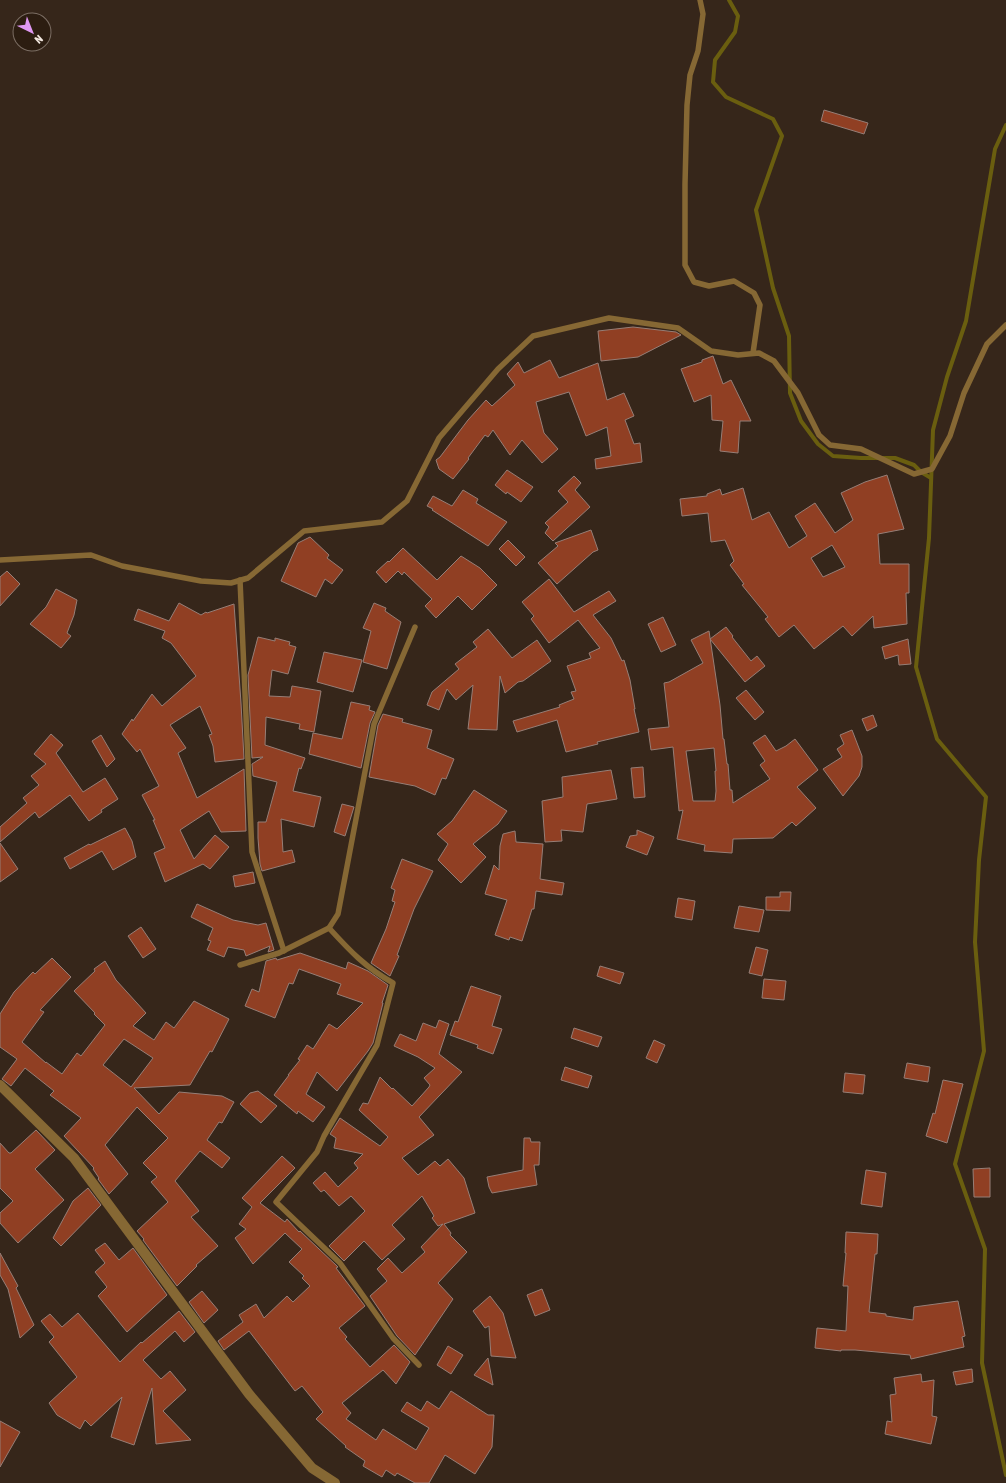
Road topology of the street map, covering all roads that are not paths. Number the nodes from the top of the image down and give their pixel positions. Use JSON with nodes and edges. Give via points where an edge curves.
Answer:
{"nodes":[{"id":1,"x":700,"y":0,"type":"edge"},
{"id":2,"x":1006,"y":325,"type":"edge"},
{"id":3,"x":752,"y":353,"type":"junction"},
{"id":4,"x":0,"y":560,"type":"edge"},
{"id":5,"x":240,"y":580,"type":"junction"},
{"id":6,"x":415,"y":627,"type":"dead end"},
{"id":7,"x":329,"y":928,"type":"junction"},
{"id":8,"x":284,"y":951,"type":"junction"},
{"id":9,"x":240,"y":965,"type":"dead end"},
{"id":10,"x":0,"y":1085,"type":"edge"},
{"id":11,"x":419,"y":1365,"type":"dead end"},
{"id":12,"x":335,"y":1483,"type":"edge"}],
"edges":[{"from":1,"to":3,"type":"lane","via":[[703,14],[698,52],[690,75],[687,105],[685,265],[694,282],[709,286],[734,281],[754,293],[760,305]]},
{"from":2,"to":3,"type":"lane","via":[[987,344],[964,393],[950,436],[932,469],[914,474],[861,449],[830,444],[819,435],[798,393],[774,361],[758,353]]},
{"from":3,"to":5,"type":"lane","via":[[738,355],[711,351],[678,328],[609,318],[533,336],[498,369],[438,438],[407,501],[382,522],[304,531],[248,578]]},
{"from":4,"to":5,"type":"lane","via":[[91,556],[122,566],[201,581],[231,583]]},
{"from":5,"to":8,"type":"lane","via":[[252,852]]},
{"from":6,"to":7,"type":"lane","via":[[374,724],[338,914]]},
{"from":7,"to":8,"type":"lane"},
{"from":7,"to":11,"type":"lane","via":[[374,973],[392,983],[377,1045],[317,1152],[276,1202],[340,1262],[392,1338]]},
{"from":8,"to":9,"type":"lane"},
{"from":10,"to":12,"type":"street","via":[[74,1158],[249,1394],[312,1468]]}]}
